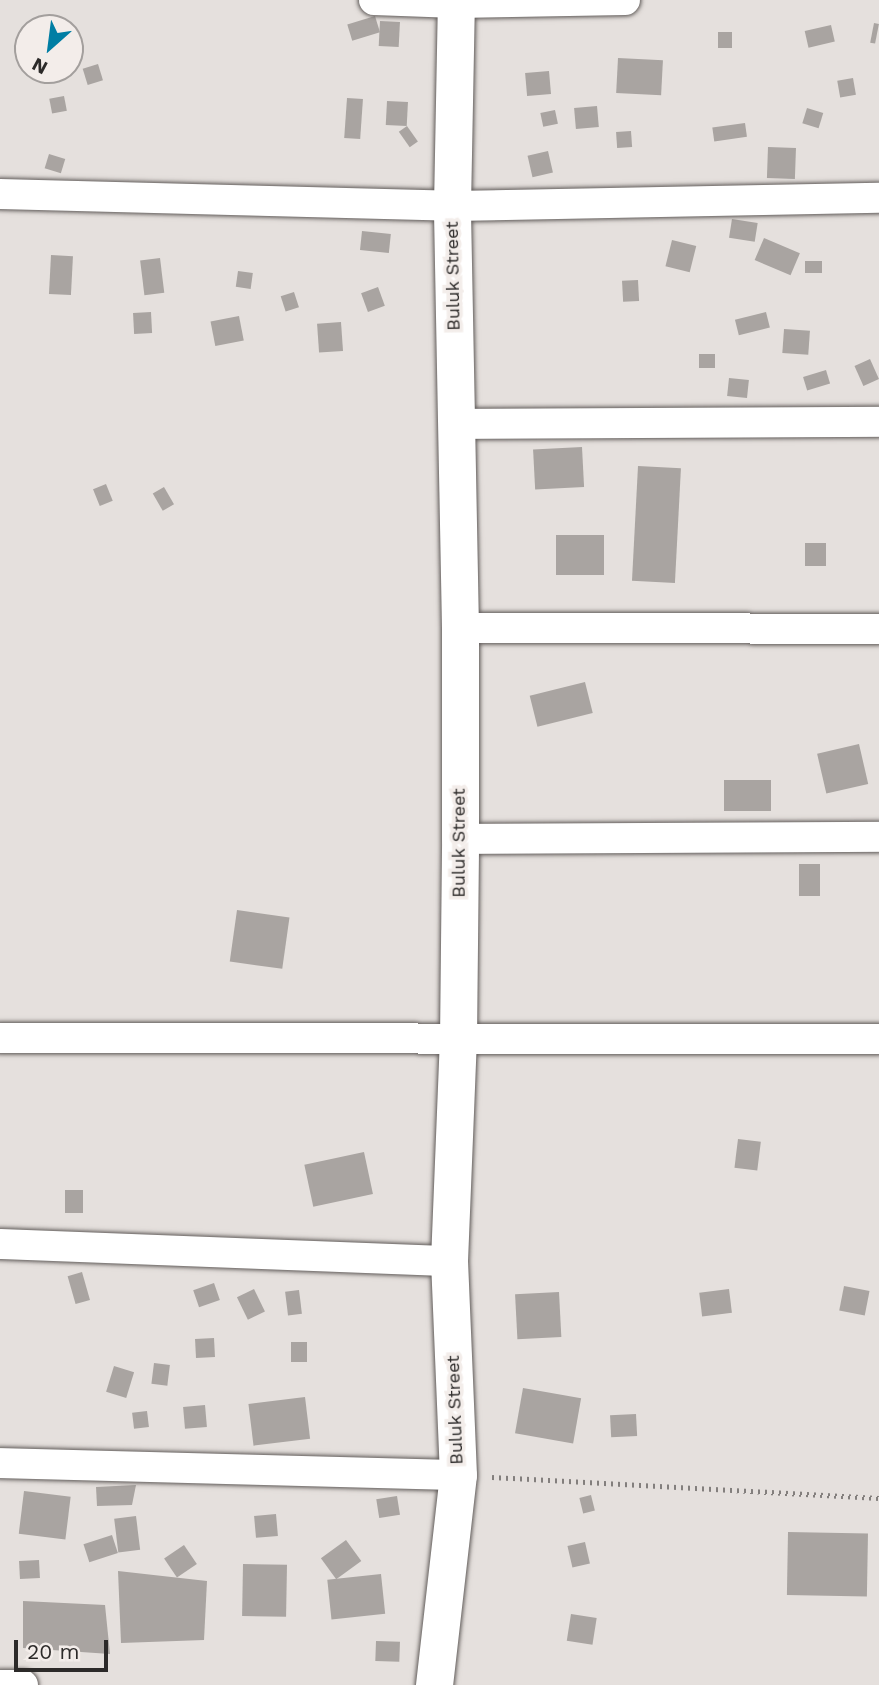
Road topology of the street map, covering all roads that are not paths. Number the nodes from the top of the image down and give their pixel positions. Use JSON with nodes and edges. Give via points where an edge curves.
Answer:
{"nodes":[{"id":1,"x":374,"y":0,"type":"edge"},
{"id":2,"x":625,"y":0,"type":"edge"},
{"id":3,"x":456,"y":1,"type":"edge"},
{"id":4,"x":0,"y":194,"type":"edge"},
{"id":5,"x":879,"y":198,"type":"edge"},
{"id":6,"x":452,"y":206,"type":"junction"},
{"id":7,"x":879,"y":422,"type":"edge"},
{"id":8,"x":456,"y":424,"type":"junction"},
{"id":9,"x":460,"y":628,"type":"junction"},
{"id":10,"x":879,"y":629,"type":"edge"},
{"id":11,"x":879,"y":837,"type":"edge"},
{"id":12,"x":460,"y":839,"type":"junction"},
{"id":13,"x":0,"y":1038,"type":"edge"},
{"id":14,"x":879,"y":1039,"type":"edge"},
{"id":15,"x":458,"y":1040,"type":"junction"},
{"id":16,"x":0,"y":1244,"type":"edge"},
{"id":17,"x":449,"y":1261,"type":"junction"},
{"id":18,"x":0,"y":1463,"type":"edge"},
{"id":19,"x":458,"y":1475,"type":"junction"},
{"id":20,"x":0,"y":1685,"type":"edge"},
{"id":21,"x":23,"y":1685,"type":"edge"},
{"id":22,"x":434,"y":1685,"type":"edge"}],
"edges":[{"from":1,"to":3,"type":"street"},
{"from":2,"to":3,"type":"street"},
{"from":3,"to":6,"type":"street","name":"Buluk Street"},
{"from":4,"to":6,"type":"street"},
{"from":5,"to":6,"type":"street"},
{"from":6,"to":8,"type":"street","name":"Buluk Street"},
{"from":7,"to":8,"type":"street"},
{"from":8,"to":9,"type":"street","name":"Buluk Street"},
{"from":9,"to":10,"type":"street"},
{"from":9,"to":12,"type":"street","name":"Buluk Street"},
{"from":11,"to":12,"type":"street"},
{"from":12,"to":15,"type":"street","name":"Buluk Street"},
{"from":13,"to":15,"type":"street"},
{"from":14,"to":15,"type":"street"},
{"from":15,"to":17,"type":"street","name":"Buluk Street"},
{"from":16,"to":17,"type":"street"},
{"from":17,"to":19,"type":"street","name":"Buluk Street"},
{"from":18,"to":19,"type":"street"},
{"from":19,"to":22,"type":"street","name":"Buluk Street"},
{"from":20,"to":21,"type":"street"}]}
